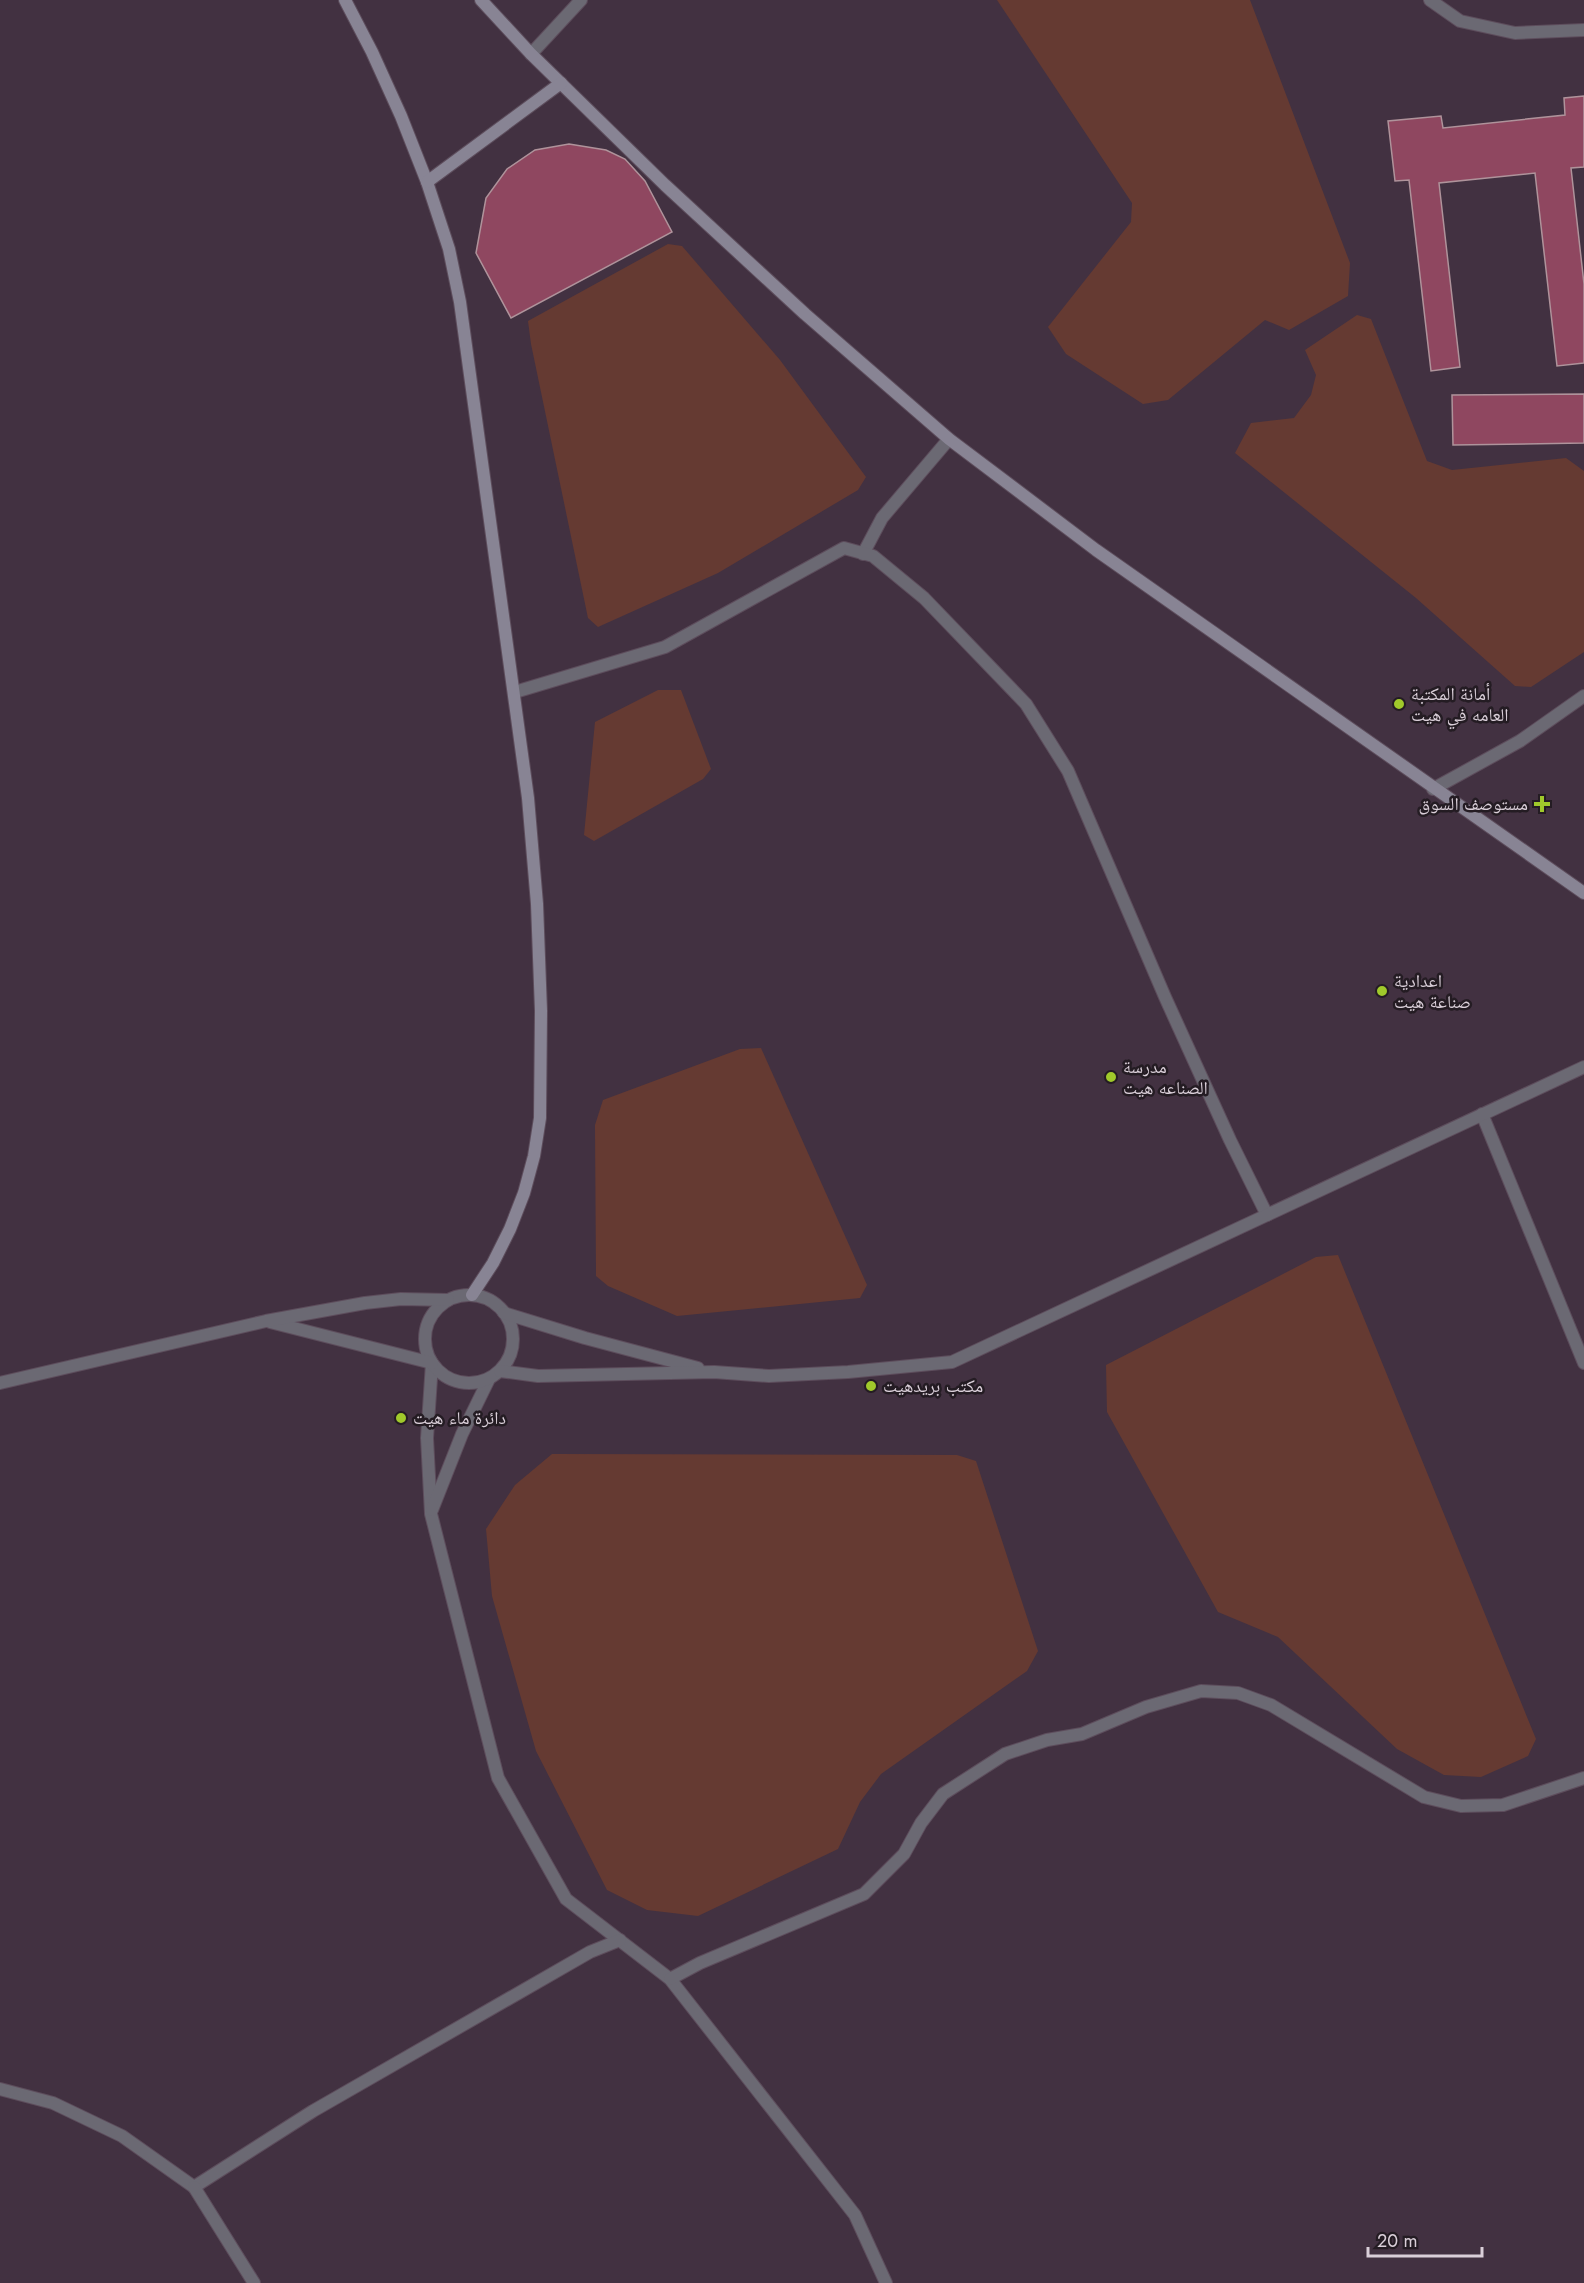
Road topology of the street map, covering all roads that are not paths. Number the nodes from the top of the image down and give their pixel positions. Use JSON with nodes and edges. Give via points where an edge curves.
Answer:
{"nodes":[{"id":1,"x":345,"y":0,"type":"edge"},
{"id":2,"x":481,"y":0,"type":"edge"},
{"id":3,"x":581,"y":0,"type":"edge"},
{"id":4,"x":1430,"y":0,"type":"edge"},
{"id":5,"x":1584,"y":30,"type":"edge"},
{"id":6,"x":531,"y":54,"type":"junction"},
{"id":7,"x":561,"y":83,"type":"junction"},
{"id":8,"x":427,"y":182,"type":"junction"},
{"id":9,"x":949,"y":439,"type":"junction"},
{"id":10,"x":863,"y":554,"type":"junction"},
{"id":11,"x":515,"y":692,"type":"junction"},
{"id":12,"x":1584,"y":696,"type":"edge"},
{"id":13,"x":1433,"y":789,"type":"junction"},
{"id":14,"x":1584,"y":893,"type":"edge"},
{"id":15,"x":1584,"y":1067,"type":"edge"},
{"id":16,"x":1482,"y":1114,"type":"junction"},
{"id":17,"x":1267,"y":1215,"type":"junction"},
{"id":18,"x":472,"y":1295,"type":"junction"},
{"id":19,"x":448,"y":1300,"type":"junction"},
{"id":20,"x":504,"y":1313,"type":"junction"},
{"id":21,"x":266,"y":1321,"type":"junction"},
{"id":22,"x":432,"y":1363,"type":"junction"},
{"id":23,"x":1584,"y":1363,"type":"edge"},
{"id":24,"x":500,"y":1371,"type":"junction"},
{"id":25,"x":714,"y":1372,"type":"junction"},
{"id":26,"x":489,"y":1379,"type":"junction"},
{"id":27,"x":0,"y":1383,"type":"edge"},
{"id":28,"x":431,"y":1514,"type":"junction"},
{"id":29,"x":1584,"y":1778,"type":"edge"},
{"id":30,"x":620,"y":1940,"type":"junction"},
{"id":31,"x":670,"y":1979,"type":"junction"},
{"id":32,"x":0,"y":2089,"type":"edge"},
{"id":33,"x":194,"y":2187,"type":"junction"},
{"id":34,"x":254,"y":2283,"type":"edge"},
{"id":35,"x":886,"y":2283,"type":"edge"}],
"edges":[{"from":1,"to":8,"type":"main road","via":[[401,116]]},
{"from":2,"to":6,"type":"main road"},
{"from":3,"to":6,"type":"street"},
{"from":4,"to":5,"type":"street","via":[[1460,21],[1515,33]]},
{"from":6,"to":7,"type":"main road"},
{"from":7,"to":8,"type":"main road"},
{"from":7,"to":9,"type":"main road","via":[[805,314]]},
{"from":8,"to":11,"type":"main road","via":[[449,249],[460,302]]},
{"from":9,"to":10,"type":"street","via":[[882,518]]},
{"from":9,"to":13,"type":"main road","via":[[1096,550]]},
{"from":10,"to":11,"type":"street","via":[[844,548],[665,647]]},
{"from":10,"to":17,"type":"street","via":[[873,556],[924,598],[1026,704],[1068,771],[1165,997]]},
{"from":11,"to":18,"type":"main road","via":[[537,904],[540,1118],[524,1193],[493,1263]]},
{"from":12,"to":13,"type":"street","via":[[1520,741]]},
{"from":13,"to":14,"type":"main road"},
{"from":15,"to":16,"type":"street"},
{"from":16,"to":17,"type":"street"},
{"from":16,"to":23,"type":"street"},
{"from":17,"to":25,"type":"street","via":[[952,1362],[768,1376]]},
{"from":18,"to":19,"type":"street"},
{"from":18,"to":20,"type":"street","via":[[484,1298]]},
{"from":19,"to":21,"type":"street","via":[[365,1303]]},
{"from":19,"to":22,"type":"street","via":[[434,1312],[426,1328],[425,1346]]},
{"from":20,"to":24,"type":"street","via":[[511,1324],[512,1349]]},
{"from":20,"to":25,"type":"street"},
{"from":21,"to":22,"type":"street"},
{"from":21,"to":27,"type":"street"},
{"from":22,"to":26,"type":"street","via":[[452,1380],[477,1383]]},
{"from":22,"to":28,"type":"street","via":[[427,1438]]},
{"from":24,"to":25,"type":"street","via":[[538,1376]]},
{"from":24,"to":26,"type":"street"},
{"from":26,"to":28,"type":"street","via":[[462,1434]]},
{"from":28,"to":30,"type":"street","via":[[498,1778],[566,1899]]},
{"from":29,"to":31,"type":"street","via":[[1503,1805],[1461,1806],[1424,1797],[1270,1705],[1238,1693],[1201,1691],[1146,1707],[1082,1734],[1005,1754],[943,1794],[904,1854],[864,1894]]},
{"from":30,"to":31,"type":"street"},
{"from":30,"to":33,"type":"street","via":[[590,1952],[313,2111]]},
{"from":31,"to":35,"type":"street","via":[[855,2215]]},
{"from":32,"to":33,"type":"street","via":[[53,2103],[122,2136]]},
{"from":33,"to":34,"type":"street"}]}
